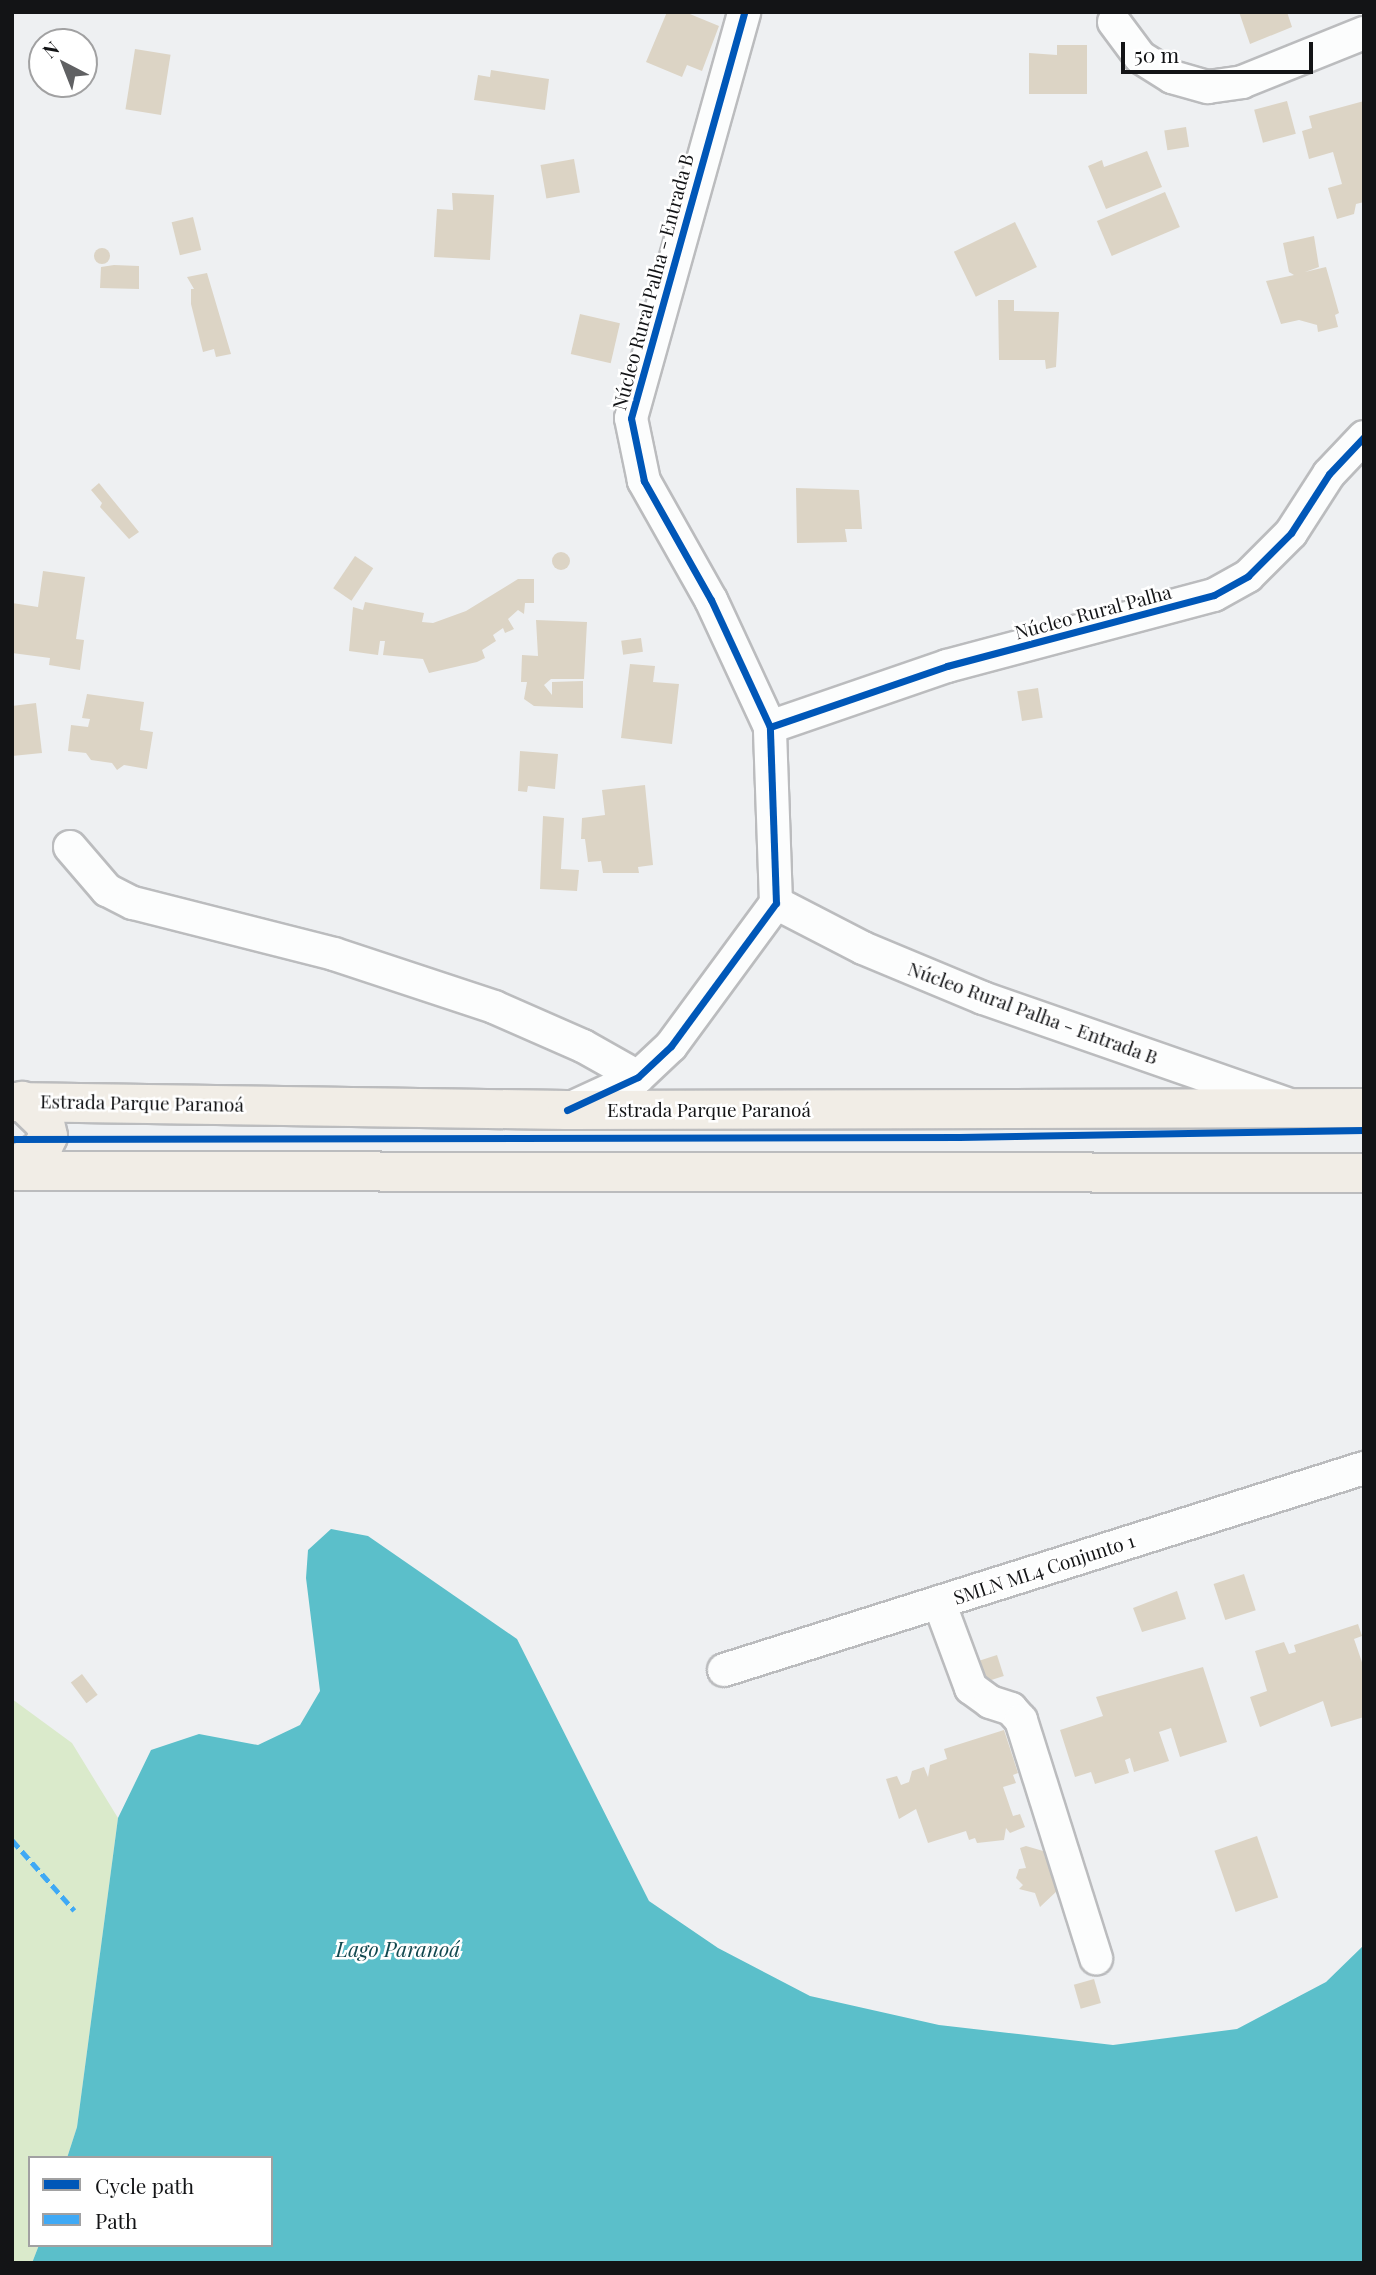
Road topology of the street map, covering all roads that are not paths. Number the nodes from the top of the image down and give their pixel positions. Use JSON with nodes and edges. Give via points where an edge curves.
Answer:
{"nodes":[{"id":1,"x":744,"y":12,"type":"edge"},
{"id":2,"x":1114,"y":22,"type":"dead end"},
{"id":3,"x":1364,"y":33,"type":"edge"},
{"id":4,"x":1364,"y":437,"type":"edge"},
{"id":5,"x":771,"y":727,"type":"junction"},
{"id":6,"x":70,"y":847,"type":"dead end"},
{"id":7,"x":776,"y":903,"type":"junction"},
{"id":8,"x":638,"y":1077,"type":"junction"},
{"id":9,"x":17,"y":1102,"type":"edge"},
{"id":10,"x":1298,"y":1107,"type":"junction"},
{"id":11,"x":1364,"y":1108,"type":"edge"},
{"id":12,"x":567,"y":1110,"type":"junction"},
{"id":13,"x":12,"y":1170,"type":"edge"},
{"id":14,"x":1364,"y":1173,"type":"edge"},
{"id":15,"x":1364,"y":1468,"type":"edge"},
{"id":16,"x":939,"y":1602,"type":"junction"},
{"id":17,"x":724,"y":1670,"type":"dead end"},
{"id":18,"x":1096,"y":1958,"type":"dead end"}],
"edges":[{"from":1,"to":5,"type":"street","name":"Núcleo Rural Palha - Entrada B","via":[[631,418],[644,481],[711,600]]},
{"from":2,"to":3,"type":"street","via":[[1140,57],[1172,77],[1208,87],[1242,82]]},
{"from":4,"to":5,"type":"street","name":"Núcleo Rural Palha","via":[[1329,474],[1291,533],[1248,576],[1214,595],[947,666]]},
{"from":5,"to":7,"type":"street","name":"Núcleo Rural Palha - Entrada B"},
{"from":6,"to":8,"type":"street","via":[[107,890],[133,903],[334,954],[494,1007],[583,1046]]},
{"from":7,"to":8,"type":"street","via":[[712,995],[671,1046]]},
{"from":7,"to":10,"type":"street","name":"Núcleo Rural Palha - Entrada B","via":[[863,948],[983,998]]},
{"from":8,"to":12,"type":"street"},
{"from":9,"to":12,"type":"main road","name":"Estrada Parque Paranoá"},
{"from":9,"to":13,"type":"main road","via":[[45,1123],[48,1136],[42,1149]]},
{"from":10,"to":11,"type":"main road","name":"Estrada Parque Paranoá"},
{"from":10,"to":12,"type":"main road","name":"Estrada Parque Paranoá"},
{"from":13,"to":14,"type":"main road"},
{"from":15,"to":16,"type":"street","name":"SMLN ML4 Conjunto 1"},
{"from":16,"to":17,"type":"street","name":"SMLN ML4 Conjunto 1"},
{"from":16,"to":18,"type":"street","via":[[971,1688],[990,1703],[1011,1709],[1021,1720]]}]}
